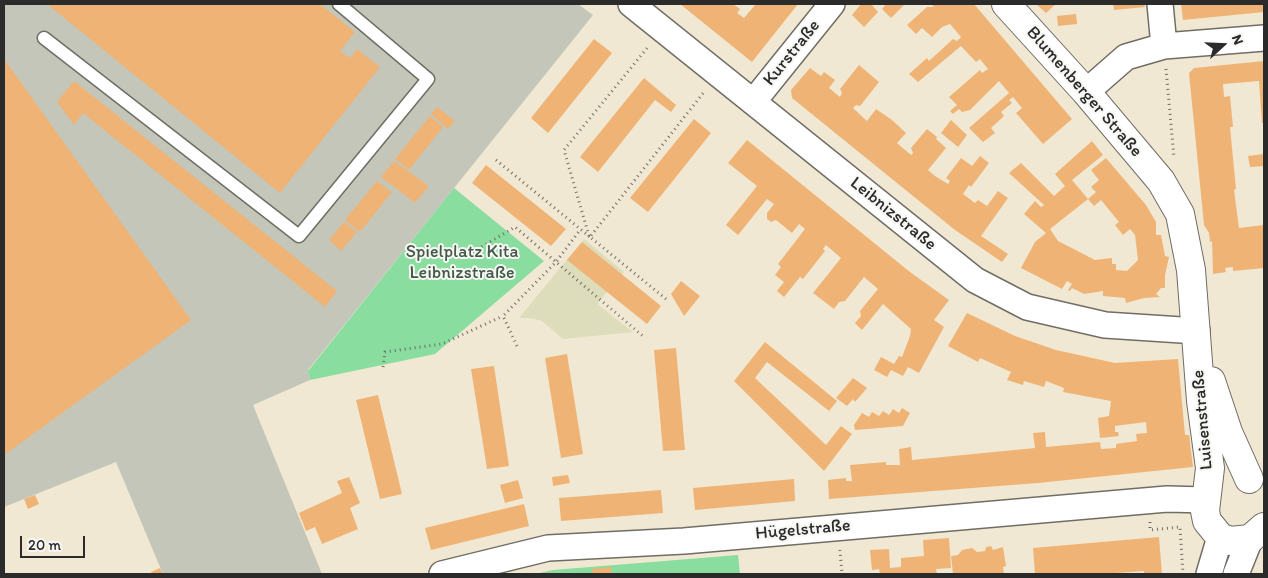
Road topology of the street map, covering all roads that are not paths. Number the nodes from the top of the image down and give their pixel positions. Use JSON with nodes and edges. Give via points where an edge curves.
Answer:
{"nodes":[{"id":1,"x":339,"y":4,"type":"edge"},
{"id":2,"x":631,"y":4,"type":"edge"},
{"id":3,"x":832,"y":4,"type":"edge"},
{"id":4,"x":1006,"y":4,"type":"edge"},
{"id":5,"x":1160,"y":4,"type":"edge"},
{"id":6,"x":44,"y":38,"type":"dead end"},
{"id":7,"x":1264,"y":38,"type":"edge"},
{"id":8,"x":1164,"y":46,"type":"junction"},
{"id":9,"x":1086,"y":92,"type":"junction"},
{"id":10,"x":753,"y":102,"type":"junction"},
{"id":11,"x":1168,"y":172,"type":"joint"},
{"id":12,"x":1197,"y":331,"type":"junction"},
{"id":13,"x":1257,"y":485,"type":"edge"},
{"id":14,"x":1206,"y":500,"type":"junction"},
{"id":15,"x":1261,"y":530,"type":"edge"},
{"id":16,"x":1220,"y":537,"type":"junction"},
{"id":17,"x":442,"y":574,"type":"edge"},
{"id":18,"x":1209,"y":574,"type":"edge"},
{"id":19,"x":1236,"y":574,"type":"edge"}],
"edges":[{"from":1,"to":6,"type":"lane","via":[[428,79],[299,236]]},
{"from":2,"to":10,"type":"street","name":"Leibnizstraße"},
{"from":3,"to":10,"type":"street","name":"Kurstraße"},
{"from":4,"to":9,"type":"street","name":"Blumenberger Straße"},
{"from":5,"to":8,"type":"street"},
{"from":7,"to":8,"type":"street"},
{"from":8,"to":9,"type":"street","via":[[1126,58]]},
{"from":9,"to":11,"type":"street","name":"Blumenberger Straße"},
{"from":10,"to":12,"type":"street","name":"Leibnizstraße","via":[[975,280],[1027,306],[1105,325]]},
{"from":11,"to":12,"type":"street","name":"Luisenstraße","via":[[1191,270]]},
{"from":12,"to":13,"type":"street","name":"Luisenstraße","via":[[1216,400]]},
{"from":12,"to":14,"type":"street","name":"Luisenstraße","via":[[1201,401],[1210,468]]},
{"from":13,"to":14,"type":"street","via":[[1239,477],[1228,478],[1218,483]]},
{"from":14,"to":16,"type":"street","name":"Luisenstraße","via":[[1207,521]]},
{"from":14,"to":17,"type":"street","name":"Hügelstraße","via":[[1157,500],[684,541],[548,548]]},
{"from":15,"to":16,"type":"street","via":[[1235,541]]},
{"from":15,"to":19,"type":"street"},
{"from":16,"to":18,"type":"street"}]}
